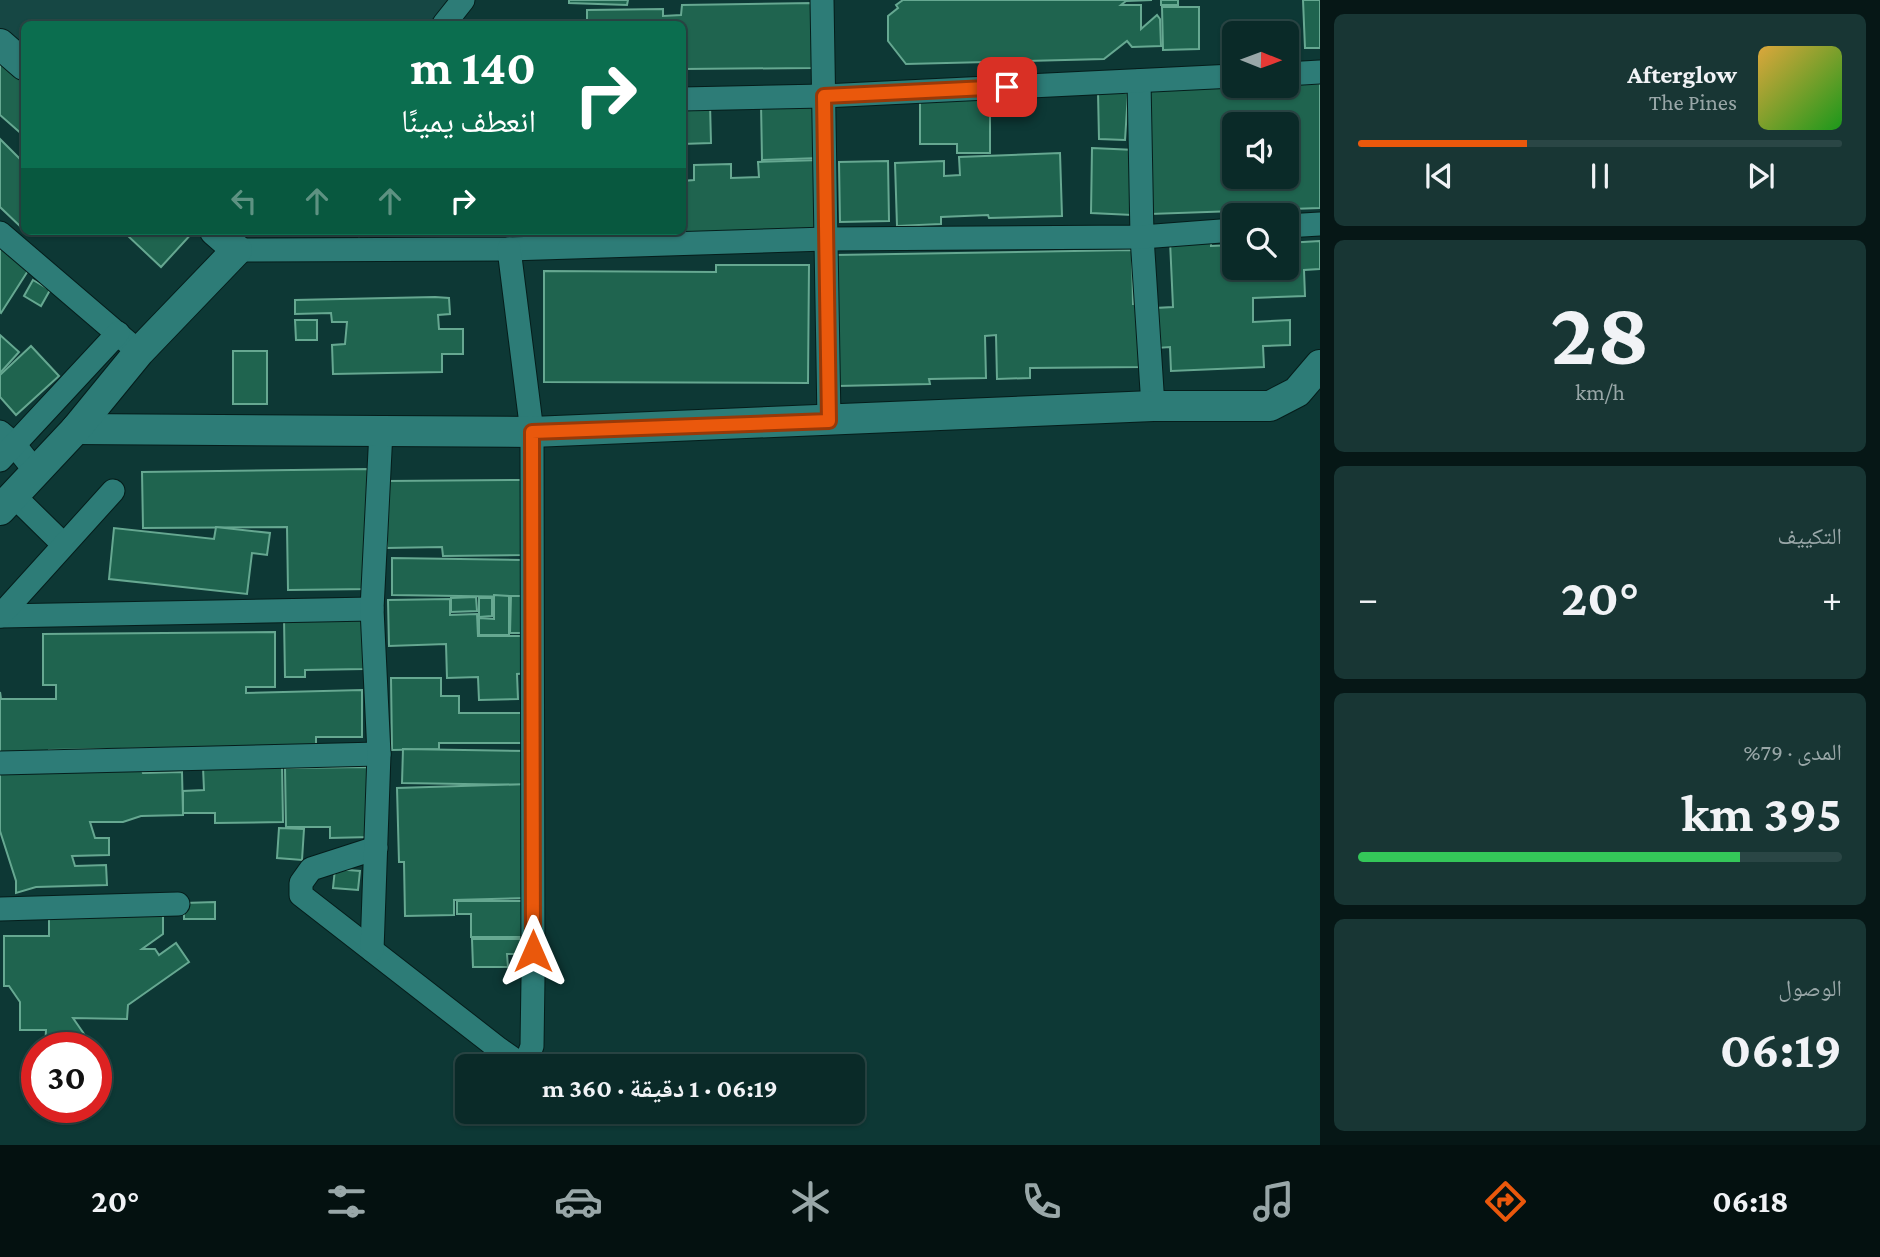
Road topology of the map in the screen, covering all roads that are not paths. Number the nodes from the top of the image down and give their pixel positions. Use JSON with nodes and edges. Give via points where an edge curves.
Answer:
{"nodes":[{"id":1,"x":463,"y":0,"type":"edge"},
{"id":2,"x":821,"y":0,"type":"edge"},
{"id":3,"x":446,"y":21,"type":"edge"},
{"id":4,"x":0,"y":44,"type":"edge"},
{"id":5,"x":21,"y":62,"type":"edge"},
{"id":6,"x":1320,"y":72,"type":"edge"},
{"id":7,"x":1299,"y":73,"type":"edge"},
{"id":8,"x":1222,"y":77,"type":"edge"},
{"id":9,"x":1139,"y":81,"type":"junction"},
{"id":10,"x":824,"y":96,"type":"junction"},
{"id":11,"x":686,"y":99,"type":"edge"},
{"id":12,"x":1320,"y":224,"type":"edge"},
{"id":13,"x":1299,"y":225,"type":"edge"},
{"id":14,"x":1222,"y":231,"type":"edge"},
{"id":15,"x":0,"y":233,"type":"edge"},
{"id":16,"x":228,"y":235,"type":"edge"},
{"id":17,"x":1142,"y":237,"type":"junction"},
{"id":18,"x":826,"y":239,"type":"junction"},
{"id":19,"x":247,"y":241,"type":"edge"},
{"id":20,"x":509,"y":249,"type":"junction"},
{"id":21,"x":129,"y":343,"type":"junction"},
{"id":22,"x":1320,"y":365,"type":"edge"},
{"id":23,"x":1153,"y":406,"type":"junction"},
{"id":24,"x":829,"y":421,"type":"junction"},
{"id":25,"x":76,"y":429,"type":"junction"},
{"id":26,"x":381,"y":431,"type":"junction"},
{"id":27,"x":532,"y":432,"type":"junction"},
{"id":28,"x":4,"y":445,"type":"edge"},
{"id":29,"x":36,"y":472,"type":"junction"},
{"id":30,"x":113,"y":491,"type":"dead end"},
{"id":31,"x":6,"y":503,"type":"edge"},
{"id":32,"x":63,"y":544,"type":"junction"},
{"id":33,"x":372,"y":609,"type":"junction"},
{"id":34,"x":0,"y":616,"type":"edge"},
{"id":35,"x":379,"y":754,"type":"junction"},
{"id":36,"x":0,"y":763,"type":"edge"},
{"id":37,"x":376,"y":848,"type":"junction"},
{"id":38,"x":178,"y":904,"type":"dead end"},
{"id":39,"x":1,"y":908,"type":"edge"},
{"id":40,"x":372,"y":950,"type":"junction"}],
"edges":[{"from":1,"to":3,"type":"street"},
{"from":2,"to":10,"type":"street"},
{"from":4,"to":5,"type":"street"},
{"from":6,"to":7,"type":"street"},
{"from":8,"to":9,"type":"street"},
{"from":9,"to":10,"type":"street"},
{"from":9,"to":17,"type":"street"},
{"from":10,"to":11,"type":"street"},
{"from":10,"to":18,"type":"street"},
{"from":12,"to":13,"type":"street"},
{"from":14,"to":17,"type":"street"},
{"from":15,"to":21,"type":"street"},
{"from":16,"to":19,"type":"street"},
{"from":17,"to":18,"type":"street"},
{"from":17,"to":23,"type":"street"},
{"from":18,"to":20,"type":"street"},
{"from":18,"to":24,"type":"street"},
{"from":19,"to":20,"type":"street"},
{"from":19,"to":21,"type":"street"},
{"from":20,"to":27,"type":"street"},
{"from":21,"to":25,"type":"street"},
{"from":21,"to":28,"type":"street"},
{"from":22,"to":23,"type":"street","via":[[1297,392],[1270,406]]},
{"from":23,"to":24,"type":"street"},
{"from":24,"to":27,"type":"street"},
{"from":25,"to":26,"type":"street"},
{"from":25,"to":29,"type":"street"},
{"from":26,"to":27,"type":"street"},
{"from":26,"to":33,"type":"street"},
{"from":27,"to":40,"type":"street","via":[[533,978],[532,1046],[527,1060],[516,1060],[499,1049]]},
{"from":28,"to":29,"type":"street"},
{"from":29,"to":31,"type":"street"},
{"from":30,"to":32,"type":"street"},
{"from":31,"to":32,"type":"street"},
{"from":32,"to":34,"type":"street"},
{"from":33,"to":34,"type":"street"},
{"from":33,"to":35,"type":"street"},
{"from":35,"to":36,"type":"street"},
{"from":35,"to":37,"type":"street"},
{"from":37,"to":40,"type":"street"},
{"from":37,"to":40,"type":"street","via":[[311,869],[301,883],[301,895]]},
{"from":38,"to":39,"type":"street"}]}
